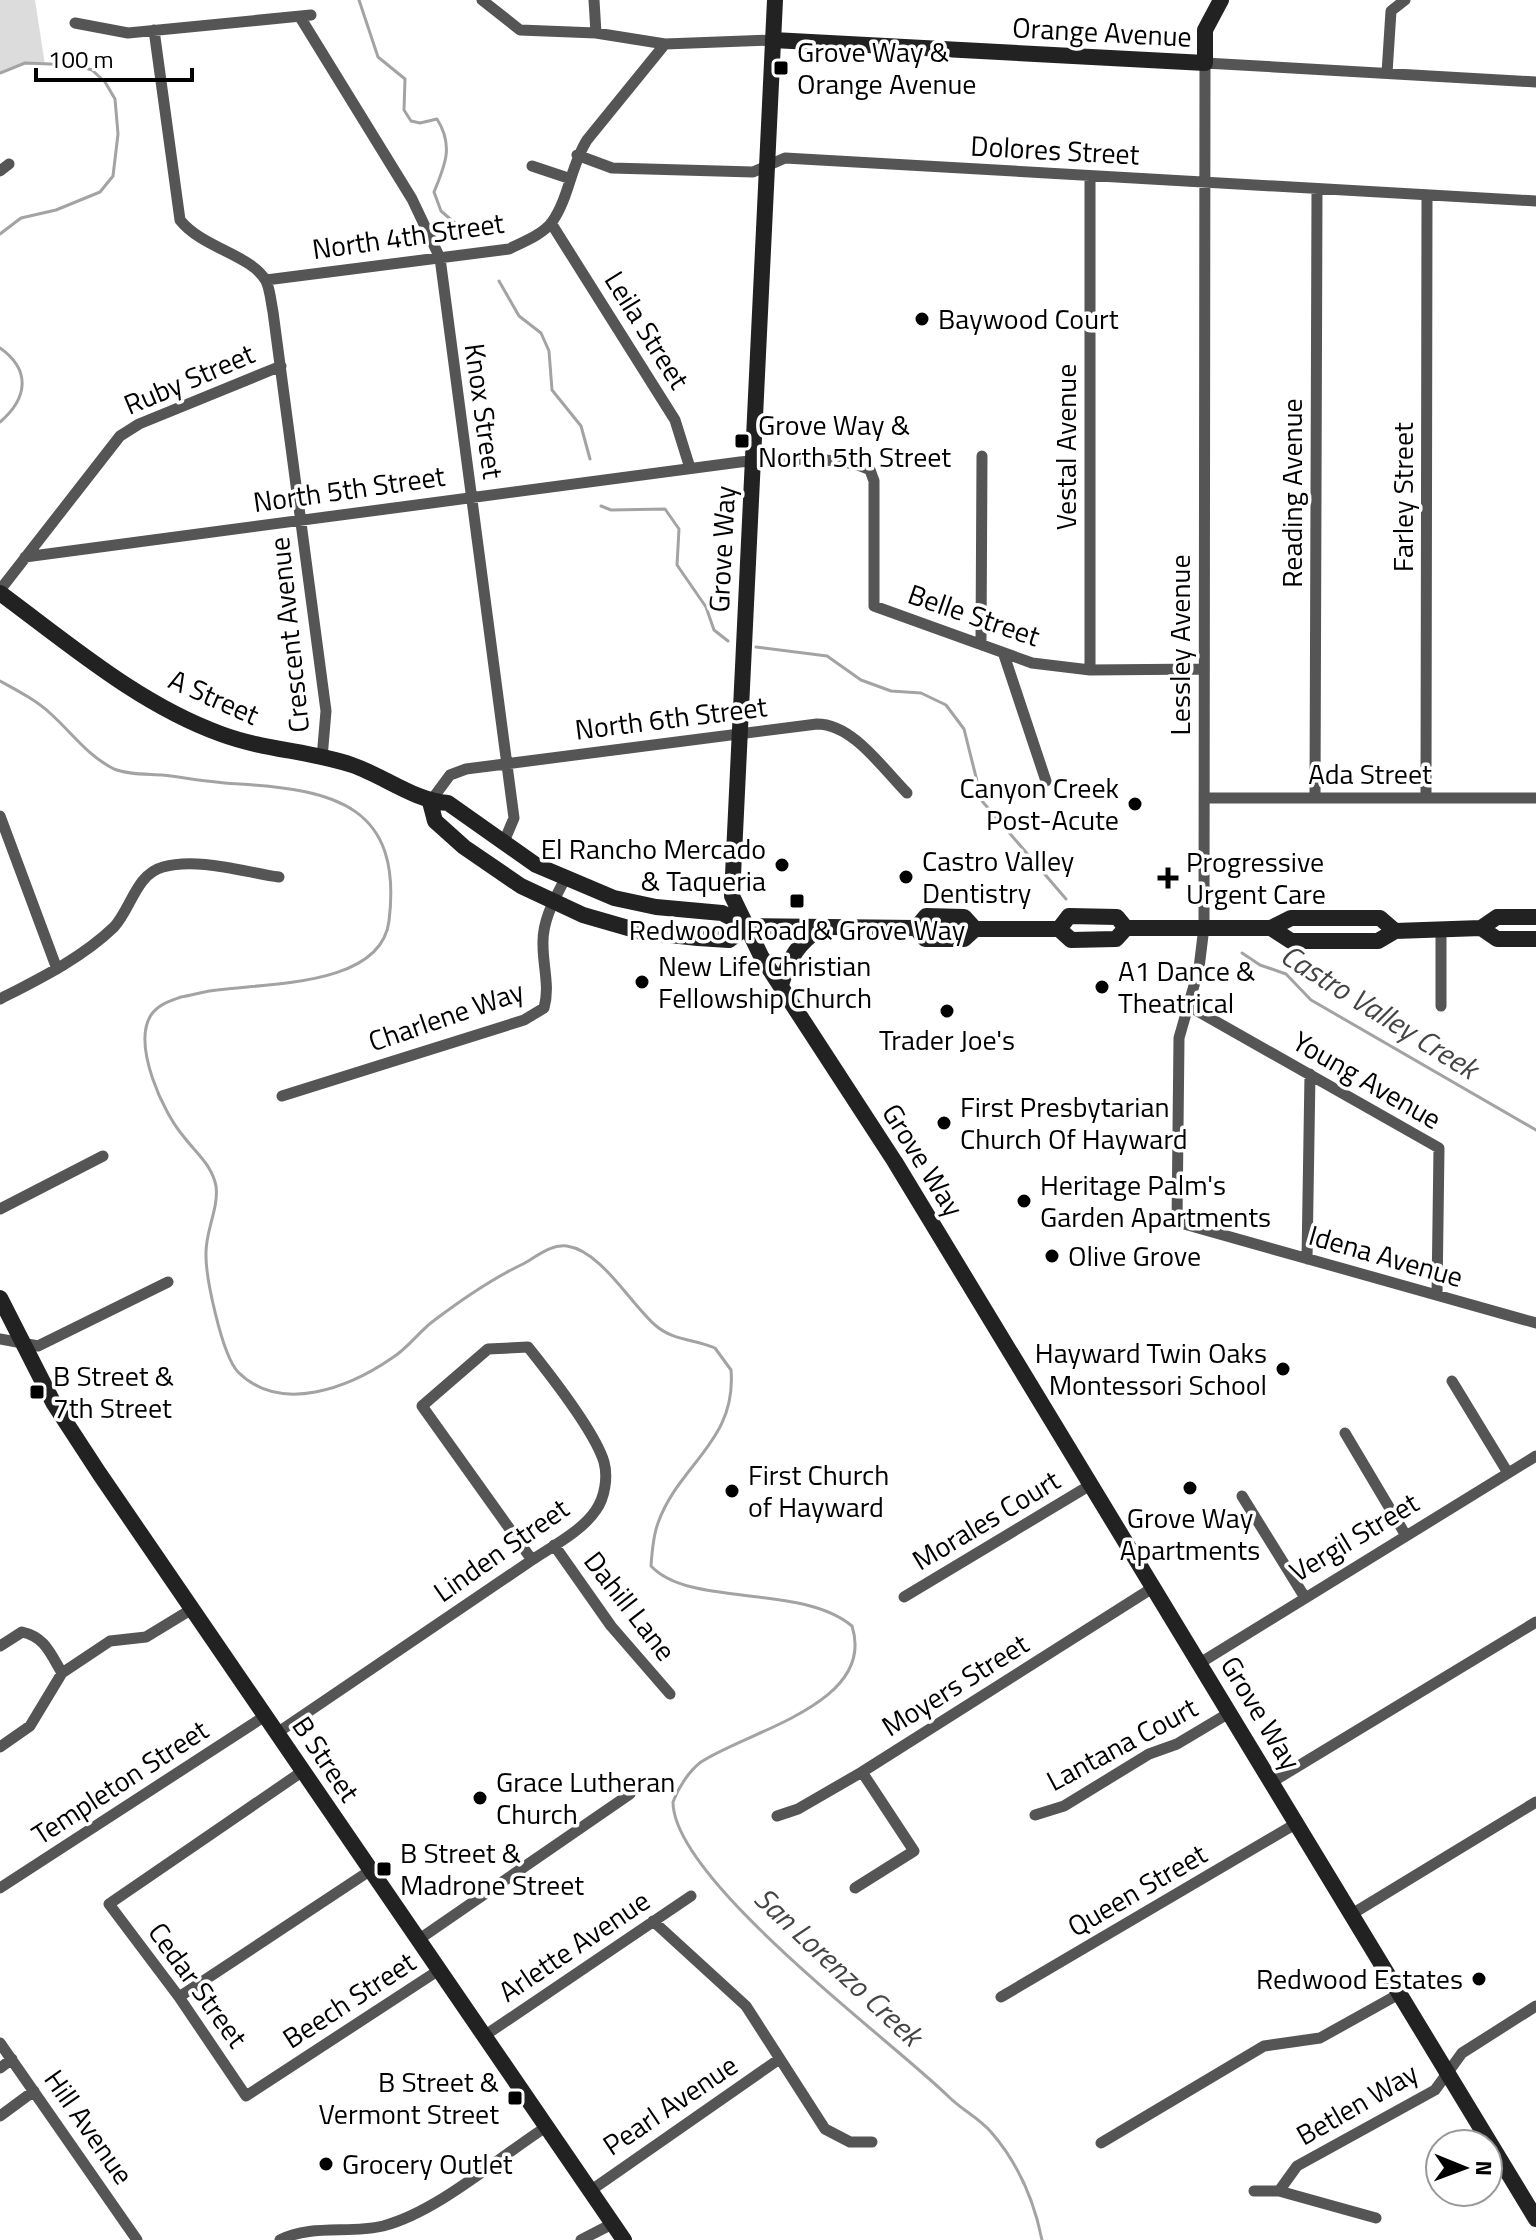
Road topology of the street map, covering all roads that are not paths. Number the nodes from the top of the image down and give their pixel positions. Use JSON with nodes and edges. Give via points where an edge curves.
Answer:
{"nodes":[{"id":1,"x":482,"y":0,"type":"edge"},
{"id":2,"x":594,"y":0,"type":"edge"},
{"id":3,"x":775,"y":0,"type":"edge"},
{"id":4,"x":1221,"y":0,"type":"edge"},
{"id":5,"x":1405,"y":0,"type":"edge"},
{"id":6,"x":75,"y":23,"type":"dead end"},
{"id":7,"x":154,"y":30,"type":"junction"},
{"id":8,"x":596,"y":33,"type":"junction"},
{"id":9,"x":773,"y":40,"type":"junction"},
{"id":10,"x":665,"y":44,"type":"junction"},
{"id":11,"x":1205,"y":63,"type":"junction"},
{"id":12,"x":1387,"y":73,"type":"junction"},
{"id":13,"x":1536,"y":82,"type":"edge"},
{"id":14,"x":577,"y":155,"type":"junction"},
{"id":15,"x":532,"y":166,"type":"dead end"},
{"id":16,"x":767,"y":166,"type":"junction"},
{"id":17,"x":1090,"y":176,"type":"junction"},
{"id":18,"x":568,"y":178,"type":"junction"},
{"id":19,"x":1205,"y":182,"type":"junction"},
{"id":20,"x":1317,"y":189,"type":"junction"},
{"id":21,"x":1427,"y":195,"type":"junction"},
{"id":22,"x":1536,"y":201,"type":"edge"},
{"id":23,"x":551,"y":223,"type":"junction"},
{"id":24,"x":440,"y":258,"type":"junction"},
{"id":25,"x":266,"y":280,"type":"junction"},
{"id":26,"x":281,"y":366,"type":"junction"},
{"id":27,"x":982,"y":456,"type":"dead end"},
{"id":28,"x":752,"y":460,"type":"junction"},
{"id":29,"x":690,"y":468,"type":"junction"},
{"id":30,"x":472,"y":497,"type":"junction"},
{"id":31,"x":301,"y":519,"type":"junction"},
{"id":32,"x":25,"y":557,"type":"junction"},
{"id":33,"x":0,"y":592,"type":"edge"},
{"id":34,"x":874,"y":606,"type":"joint"},
{"id":35,"x":981,"y":643,"type":"junction"},
{"id":36,"x":1004,"y":655,"type":"junction"},
{"id":37,"x":1204,"y":669,"type":"junction"},
{"id":38,"x":1090,"y":670,"type":"junction"},
{"id":39,"x":739,"y":734,"type":"junction"},
{"id":40,"x":322,"y":758,"type":"junction"},
{"id":41,"x":507,"y":764,"type":"junction"},
{"id":42,"x":1046,"y":781,"type":"dead end"},
{"id":43,"x":907,"y":793,"type":"dead end"},
{"id":44,"x":1205,"y":798,"type":"junction"},
{"id":45,"x":1315,"y":798,"type":"junction"},
{"id":46,"x":1426,"y":798,"type":"junction"},
{"id":47,"x":1536,"y":798,"type":"edge"},
{"id":48,"x":430,"y":802,"type":"junction"},
{"id":49,"x":0,"y":816,"type":"edge"},
{"id":50,"x":503,"y":844,"type":"junction"},
{"id":51,"x":279,"y":877,"type":"dead end"},
{"id":52,"x":565,"y":879,"type":"junction"},
{"id":53,"x":553,"y":903,"type":"junction"},
{"id":54,"x":1536,"y":917,"type":"edge"},
{"id":55,"x":748,"y":926,"type":"junction"},
{"id":56,"x":822,"y":927,"type":"junction"},
{"id":57,"x":1204,"y":927,"type":"junction"},
{"id":58,"x":1126,"y":928,"type":"junction"},
{"id":59,"x":1481,"y":928,"type":"junction"},
{"id":60,"x":1059,"y":929,"type":"junction"},
{"id":61,"x":1441,"y":930,"type":"junction"},
{"id":62,"x":1536,"y":939,"type":"edge"},
{"id":63,"x":57,"y":969,"type":"junction"},
{"id":64,"x":781,"y":985,"type":"junction"},
{"id":65,"x":0,"y":999,"type":"edge"},
{"id":66,"x":1185,"y":1004,"type":"junction"},
{"id":67,"x":1441,"y":1006,"type":"dead end"},
{"id":68,"x":1310,"y":1074,"type":"junction"},
{"id":69,"x":282,"y":1096,"type":"dead end"},
{"id":70,"x":103,"y":1156,"type":"dead end"},
{"id":71,"x":0,"y":1209,"type":"edge"},
{"id":72,"x":1177,"y":1222,"type":"joint"},
{"id":73,"x":1307,"y":1259,"type":"junction"},
{"id":74,"x":168,"y":1282,"type":"dead end"},
{"id":75,"x":1437,"y":1295,"type":"junction"},
{"id":76,"x":0,"y":1298,"type":"edge"},
{"id":77,"x":1536,"y":1323,"type":"edge"},
{"id":78,"x":0,"y":1339,"type":"edge"},
{"id":79,"x":23,"y":1342,"type":"junction"},
{"id":80,"x":1452,"y":1381,"type":"dead end"},
{"id":81,"x":1345,"y":1433,"type":"dead end"},
{"id":82,"x":1536,"y":1456,"type":"edge"},
{"id":83,"x":1508,"y":1473,"type":"junction"},
{"id":84,"x":1092,"y":1484,"type":"junction"},
{"id":85,"x":1242,"y":1496,"type":"dead end"},
{"id":86,"x":1405,"y":1534,"type":"junction"},
{"id":87,"x":554,"y":1545,"type":"junction"},
{"id":88,"x":532,"y":1560,"type":"junction"},
{"id":89,"x":1154,"y":1587,"type":"junction"},
{"id":90,"x":1304,"y":1596,"type":"junction"},
{"id":91,"x":904,"y":1597,"type":"dead end"},
{"id":92,"x":192,"y":1609,"type":"junction"},
{"id":93,"x":1536,"y":1622,"type":"edge"},
{"id":94,"x":0,"y":1646,"type":"edge"},
{"id":95,"x":1200,"y":1663,"type":"junction"},
{"id":96,"x":62,"y":1673,"type":"junction"},
{"id":97,"x":670,"y":1694,"type":"dead end"},
{"id":98,"x":1229,"y":1713,"type":"junction"},
{"id":99,"x":265,"y":1716,"type":"junction"},
{"id":100,"x":277,"y":1733,"type":"junction"},
{"id":101,"x":0,"y":1747,"type":"edge"},
{"id":102,"x":303,"y":1771,"type":"junction"},
{"id":103,"x":862,"y":1772,"type":"junction"},
{"id":104,"x":1272,"y":1782,"type":"junction"},
{"id":105,"x":630,"y":1794,"type":"dead end"},
{"id":106,"x":1536,"y":1802,"type":"edge"},
{"id":107,"x":1035,"y":1815,"type":"dead end"},
{"id":108,"x":777,"y":1816,"type":"dead end"},
{"id":109,"x":1297,"y":1823,"type":"junction"},
{"id":110,"x":371,"y":1870,"type":"junction"},
{"id":111,"x":0,"y":1888,"type":"edge"},
{"id":112,"x":855,"y":1888,"type":"dead end"},
{"id":113,"x":691,"y":1896,"type":"dead end"},
{"id":114,"x":1352,"y":1914,"type":"junction"},
{"id":115,"x":653,"y":1921,"type":"junction"},
{"id":116,"x":418,"y":1940,"type":"junction"},
{"id":117,"x":439,"y":1970,"type":"junction"},
{"id":118,"x":1399,"y":1994,"type":"junction"},
{"id":119,"x":179,"y":1997,"type":"junction"},
{"id":120,"x":1001,"y":1997,"type":"dead end"},
{"id":121,"x":1536,"y":2006,"type":"edge"},
{"id":122,"x":484,"y":2036,"type":"junction"},
{"id":123,"x":0,"y":2043,"type":"edge"},
{"id":124,"x":12,"y":2059,"type":"junction"},
{"id":125,"x":778,"y":2060,"type":"junction"},
{"id":126,"x":0,"y":2068,"type":"edge"},
{"id":127,"x":1447,"y":2073,"type":"junction"},
{"id":128,"x":34,"y":2091,"type":"junction"},
{"id":129,"x":246,"y":2096,"type":"joint"},
{"id":130,"x":0,"y":2116,"type":"edge"},
{"id":131,"x":546,"y":2127,"type":"junction"},
{"id":132,"x":872,"y":2142,"type":"dead end"},
{"id":133,"x":1101,"y":2143,"type":"dead end"},
{"id":134,"x":590,"y":2191,"type":"junction"},
{"id":135,"x":1254,"y":2191,"type":"dead end"},
{"id":136,"x":1279,"y":2191,"type":"junction"},
{"id":137,"x":1376,"y":2218,"type":"dead end"},
{"id":138,"x":1536,"y":2219,"type":"edge"},
{"id":139,"x":612,"y":2224,"type":"junction"},
{"id":140,"x":137,"y":2240,"type":"edge"},
{"id":141,"x":280,"y":2240,"type":"edge"},
{"id":142,"x":581,"y":2240,"type":"edge"},
{"id":143,"x":624,"y":2240,"type":"edge"}],
"edges":[{"from":1,"to":8,"type":"street","name":"Orange Avenue","via":[[520,30]]},
{"from":2,"to":8,"type":"street"},
{"from":3,"to":9,"type":"main road","name":"Grove Way"},
{"from":4,"to":11,"type":"main road","via":[[1205,30]]},
{"from":5,"to":12,"type":"street","via":[[1391,11]]},
{"from":6,"to":7,"type":"street","via":[[128,33]]},
{"from":7,"to":24,"type":"street","name":"Knox Street","via":[[306,16],[412,199]]},
{"from":7,"to":25,"type":"street","via":[[180,220],[193,237],[248,264]]},
{"from":8,"to":10,"type":"street","name":"Orange Avenue"},
{"from":9,"to":10,"type":"street","name":"Orange Avenue"},
{"from":9,"to":11,"type":"main road","name":"Orange Avenue"},
{"from":9,"to":16,"type":"main road","name":"Grove Way"},
{"from":10,"to":14,"type":"street"},
{"from":11,"to":12,"type":"street","name":"Orange Avenue"},
{"from":11,"to":19,"type":"street","name":"Lessley Avenue"},
{"from":12,"to":13,"type":"street","name":"Orange Avenue"},
{"from":14,"to":16,"type":"street","name":"Dolores Street","via":[[612,168],[753,172]]},
{"from":14,"to":18,"type":"street"},
{"from":15,"to":18,"type":"street"},
{"from":16,"to":17,"type":"street","name":"Dolores Street","via":[[785,158]]},
{"from":16,"to":28,"type":"main road","name":"Grove Way"},
{"from":17,"to":19,"type":"street","name":"Dolores Street"},
{"from":17,"to":38,"type":"street","name":"Vestal Avenue"},
{"from":18,"to":23,"type":"street"},
{"from":19,"to":20,"type":"street","name":"Dolores Street"},
{"from":19,"to":37,"type":"street","name":"Lessley Avenue"},
{"from":20,"to":21,"type":"street","name":"Dolores Street"},
{"from":20,"to":45,"type":"street","name":"Reading Avenue"},
{"from":21,"to":22,"type":"street","name":"Dolores Street"},
{"from":21,"to":46,"type":"street","name":"Farley Street"},
{"from":23,"to":24,"type":"street","name":"North 4th Street","via":[[509,249]]},
{"from":23,"to":29,"type":"street","name":"Leila Street","via":[[675,420]]},
{"from":24,"to":25,"type":"street","name":"North 4th Street"},
{"from":24,"to":30,"type":"street","name":"Knox Street"},
{"from":25,"to":26,"type":"street","name":"Crescent Avenue"},
{"from":26,"to":31,"type":"street","name":"Crescent Avenue"},
{"from":26,"to":32,"type":"street","name":"Ruby Street","via":[[120,436]]},
{"from":27,"to":35,"type":"street"},
{"from":28,"to":29,"type":"street","name":"North 5th Street"},
{"from":28,"to":34,"type":"street","name":"North 5th Street","via":[[853,464],[870,470]]},
{"from":28,"to":39,"type":"main road","name":"Grove Way"},
{"from":29,"to":30,"type":"street","name":"North 5th Street"},
{"from":30,"to":31,"type":"street","name":"North 5th Street"},
{"from":30,"to":41,"type":"street","name":"Knox Street"},
{"from":31,"to":32,"type":"street","name":"North 5th Street"},
{"from":31,"to":40,"type":"street","name":"Crescent Avenue","via":[[326,711]]},
{"from":32,"to":33,"type":"street","name":"Ruby Street"},
{"from":33,"to":40,"type":"main road","name":"A Street","via":[[128,684],[195,723],[244,742]]},
{"from":34,"to":35,"type":"street","name":"Belle Street"},
{"from":35,"to":36,"type":"street","name":"Belle Street"},
{"from":36,"to":38,"type":"street","name":"Belle Street"},
{"from":36,"to":42,"type":"street"},
{"from":37,"to":38,"type":"street","name":"Belle Street"},
{"from":37,"to":44,"type":"street","name":"Lessley Avenue"},
{"from":39,"to":41,"type":"street","name":"North 6th Street"},
{"from":39,"to":43,"type":"street","name":"North 6th Street","via":[[837,726]]},
{"from":39,"to":55,"type":"main road","name":"Grove Way","via":[[732,896]]},
{"from":40,"to":48,"type":"main road","name":"A Street","via":[[366,770]]},
{"from":41,"to":48,"type":"street","name":"North 6th Street","via":[[457,771]]},
{"from":41,"to":50,"type":"street","name":"Knox Street","via":[[514,818]]},
{"from":44,"to":45,"type":"street","name":"Ada Street"},
{"from":44,"to":57,"type":"street","name":"Lessley Avenue"},
{"from":45,"to":46,"type":"street","name":"Ada Street"},
{"from":46,"to":47,"type":"street","name":"Ada Street"},
{"from":48,"to":50,"type":"main road","name":"A Street","via":[[448,803]]},
{"from":48,"to":53,"type":"main road","via":[[435,821],[464,847]]},
{"from":49,"to":63,"type":"street"},
{"from":50,"to":52,"type":"main road","name":"A Street"},
{"from":51,"to":63,"type":"street","via":[[182,863],[161,867],[149,874],[115,926]]},
{"from":52,"to":53,"type":"street","name":"Charlene Way"},
{"from":52,"to":55,"type":"main road","name":"A Street","via":[[623,900],[722,913]]},
{"from":53,"to":55,"type":"main road","via":[[607,924],[669,935],[729,940]]},
{"from":53,"to":69,"type":"street","name":"Charlene Way","via":[[543,943],[548,994],[544,1008],[524,1020]]},
{"from":54,"to":59,"type":"main road","via":[[1497,917]]},
{"from":55,"to":56,"type":"main road"},
{"from":55,"to":64,"type":"main road","name":"Grove Way"},
{"from":56,"to":60,"type":"main road","via":[[916,928],[926,916],[940,916],[964,917],[975,929]]},
{"from":56,"to":64,"type":"main road","via":[[797,947]]},
{"from":57,"to":58,"type":"main road"},
{"from":57,"to":61,"type":"main road","via":[[1271,928],[1291,941],[1378,941],[1395,931]]},
{"from":57,"to":66,"type":"street","name":"Lessley Avenue","via":[[1199,968]]},
{"from":58,"to":60,"type":"main road","via":[[1116,939],[1084,940],[1071,940]]},
{"from":58,"to":60,"type":"main road","via":[[1117,917],[1069,916]]},
{"from":59,"to":61,"type":"main road"},
{"from":59,"to":62,"type":"main road","via":[[1497,939]]},
{"from":61,"to":67,"type":"street"},
{"from":63,"to":65,"type":"street"},
{"from":64,"to":84,"type":"main road","name":"Grove Way"},
{"from":66,"to":68,"type":"street","name":"Young Avenue"},
{"from":66,"to":72,"type":"street","name":"Lessley Avenue","via":[[1179,1038]]},
{"from":68,"to":73,"type":"street"},
{"from":68,"to":75,"type":"street","name":"Young Avenue","via":[[1439,1148]]},
{"from":70,"to":71,"type":"street"},
{"from":72,"to":73,"type":"street","name":"Idena Avenue"},
{"from":73,"to":75,"type":"street","name":"Idena Avenue"},
{"from":74,"to":79,"type":"street","via":[[38,1346]]},
{"from":75,"to":77,"type":"street","name":"Idena Avenue"},
{"from":76,"to":79,"type":"main road","name":"B Street"},
{"from":78,"to":79,"type":"street"},
{"from":79,"to":92,"type":"main road","name":"B Street","via":[[54,1404]]},
{"from":80,"to":83,"type":"street"},
{"from":81,"to":86,"type":"street"},
{"from":82,"to":83,"type":"street","name":"Vergil Street"},
{"from":83,"to":86,"type":"street","name":"Vergil Street"},
{"from":84,"to":89,"type":"main road","name":"Grove Way"},
{"from":84,"to":91,"type":"street","name":"Morales Court"},
{"from":85,"to":90,"type":"street"},
{"from":86,"to":90,"type":"street","name":"Vergil Street"},
{"from":87,"to":88,"type":"street","name":"Linden Street"},
{"from":87,"to":88,"type":"street","name":"Linden Street","via":[[596,1510],[605,1487],[604,1462],[528,1347],[488,1349],[422,1406]]},
{"from":87,"to":97,"type":"street","name":"Dahill Lane","via":[[611,1626]]},
{"from":88,"to":100,"type":"street","name":"Linden Street"},
{"from":89,"to":95,"type":"main road","name":"Grove Way"},
{"from":89,"to":103,"type":"street","name":"Moyers Street"},
{"from":90,"to":95,"type":"street","name":"Vergil Street"},
{"from":92,"to":96,"type":"street","via":[[146,1637],[110,1641]]},
{"from":92,"to":99,"type":"main road","name":"B Street"},
{"from":93,"to":104,"type":"street"},
{"from":94,"to":96,"type":"street","via":[[22,1632],[34,1634],[42,1638]]},
{"from":95,"to":98,"type":"main road","name":"Grove Way"},
{"from":96,"to":101,"type":"street","via":[[30,1726]]},
{"from":98,"to":104,"type":"main road","name":"Grove Way"},
{"from":98,"to":107,"type":"street","name":"Lantana Court","via":[[1064,1806]]},
{"from":99,"to":100,"type":"main road","name":"B Street"},
{"from":99,"to":111,"type":"street","name":"Templeton Street"},
{"from":100,"to":102,"type":"main road","name":"B Street"},
{"from":102,"to":110,"type":"main road","name":"B Street"},
{"from":102,"to":119,"type":"street","name":"Cedar Street","via":[[109,1904]]},
{"from":103,"to":108,"type":"street","name":"Moyers Street"},
{"from":103,"to":112,"type":"street","via":[[914,1851]]},
{"from":104,"to":109,"type":"main road","name":"Grove Way"},
{"from":105,"to":116,"type":"street"},
{"from":106,"to":114,"type":"street"},
{"from":109,"to":114,"type":"main road","name":"Grove Way"},
{"from":109,"to":120,"type":"street","name":"Queen Street"},
{"from":110,"to":116,"type":"main road","name":"B Street"},
{"from":110,"to":119,"type":"street"},
{"from":113,"to":115,"type":"street","name":"Arlette Avenue"},
{"from":114,"to":118,"type":"main road","name":"Grove Way"},
{"from":115,"to":122,"type":"street","name":"Arlette Avenue"},
{"from":115,"to":125,"type":"street","via":[[746,2006]]},
{"from":116,"to":117,"type":"main road","name":"B Street"},
{"from":117,"to":122,"type":"main road","name":"B Street"},
{"from":117,"to":129,"type":"street","name":"Beech Street"},
{"from":118,"to":127,"type":"main road","name":"Grove Way"},
{"from":118,"to":133,"type":"street","via":[[1320,2038],[1264,2046]]},
{"from":119,"to":129,"type":"street","name":"Cedar Street"},
{"from":121,"to":127,"type":"street","name":"Betlen Way","via":[[1463,2052]]},
{"from":122,"to":131,"type":"main road","name":"B Street"},
{"from":123,"to":124,"type":"street","name":"Hill Avenue"},
{"from":124,"to":126,"type":"street"},
{"from":124,"to":128,"type":"street","name":"Hill Avenue"},
{"from":125,"to":132,"type":"street","via":[[825,2129],[850,2142]]},
{"from":125,"to":134,"type":"street","name":"Pearl Avenue"},
{"from":127,"to":136,"type":"street","name":"Betlen Way","via":[[1435,2090],[1297,2166]]},
{"from":127,"to":138,"type":"main road","name":"Grove Way"},
{"from":128,"to":130,"type":"street"},
{"from":128,"to":140,"type":"street","name":"Hill Avenue"},
{"from":131,"to":134,"type":"main road","name":"B Street"},
{"from":131,"to":141,"type":"street","via":[[431,2204],[383,2226],[294,2233]]},
{"from":134,"to":139,"type":"main road","name":"B Street"},
{"from":135,"to":136,"type":"street"},
{"from":136,"to":137,"type":"street"},
{"from":139,"to":142,"type":"street"},
{"from":139,"to":143,"type":"main road","name":"B Street"}]}
